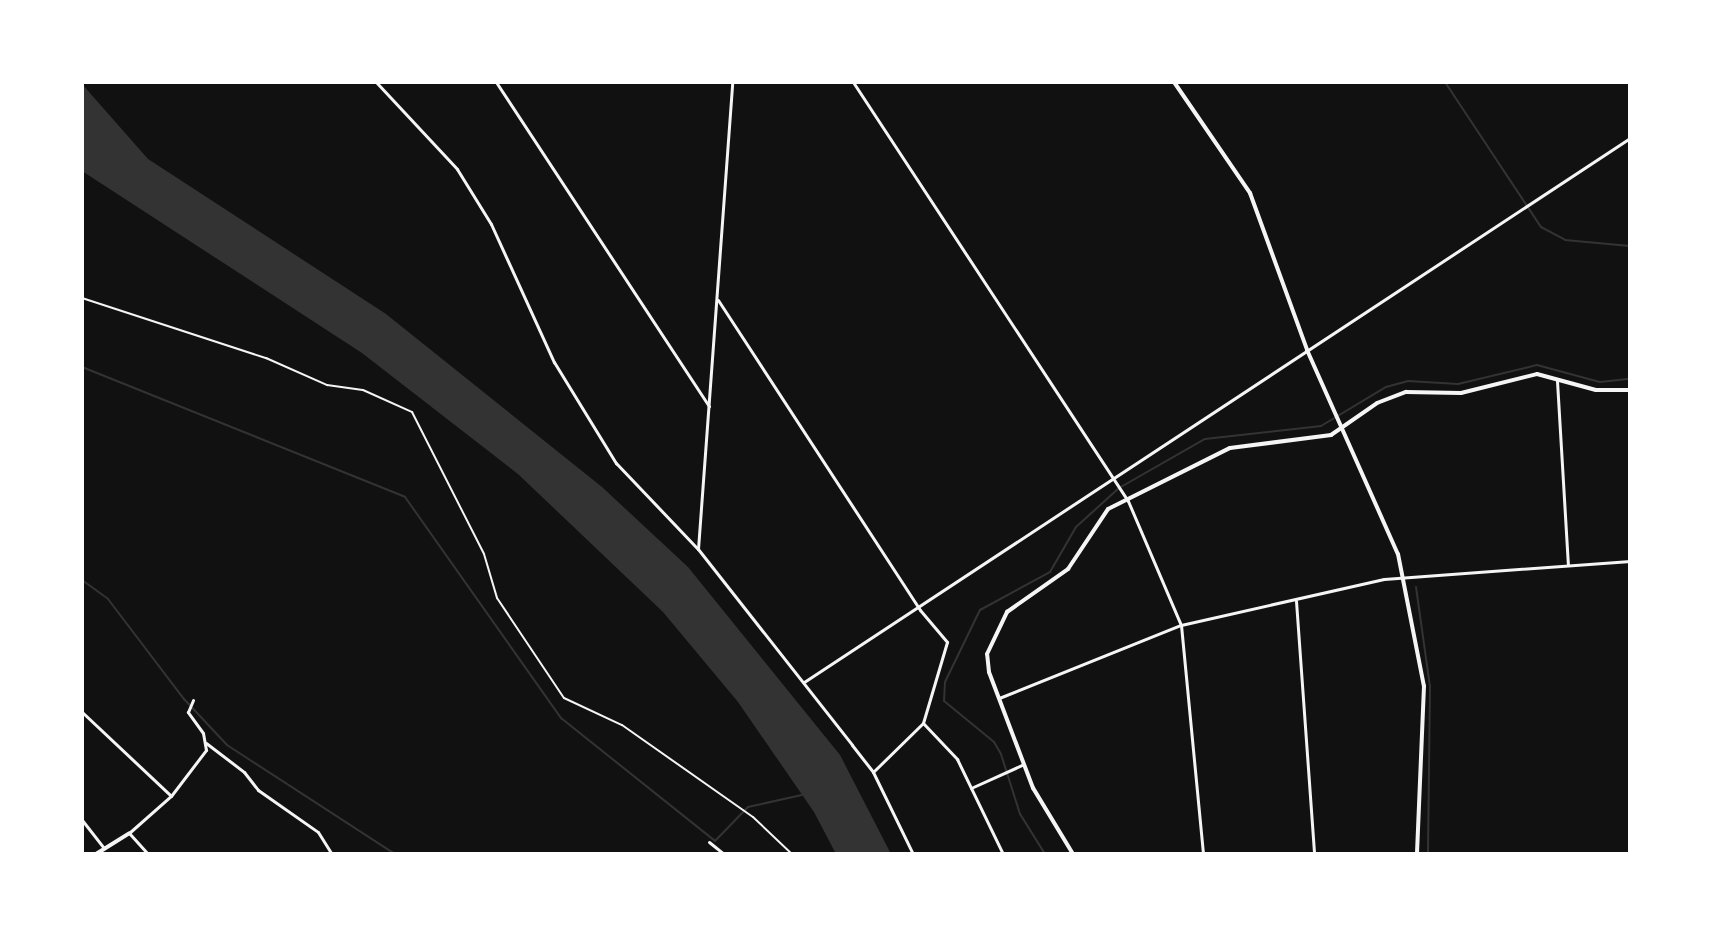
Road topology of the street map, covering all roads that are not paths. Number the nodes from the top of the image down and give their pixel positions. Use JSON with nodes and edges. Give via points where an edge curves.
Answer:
{"nodes":[{"id":1,"x":376,"y":82,"type":"edge"},
{"id":2,"x":496,"y":82,"type":"edge"},
{"id":3,"x":732,"y":82,"type":"edge"},
{"id":4,"x":853,"y":82,"type":"edge"},
{"id":5,"x":1174,"y":82,"type":"edge"},
{"id":6,"x":1630,"y":138,"type":"edge"},
{"id":7,"x":718,"y":300,"type":"junction"},
{"id":8,"x":1307,"y":350,"type":"junction"},
{"id":9,"x":1557,"y":381,"type":"junction"},
{"id":10,"x":1630,"y":390,"type":"edge"},
{"id":11,"x":709,"y":406,"type":"junction"},
{"id":12,"x":1345,"y":428,"type":"junction"},
{"id":13,"x":1113,"y":479,"type":"junction"},
{"id":14,"x":1128,"y":501,"type":"junction"},
{"id":15,"x":698,"y":549,"type":"junction"},
{"id":16,"x":1630,"y":561,"type":"edge"},
{"id":17,"x":1568,"y":565,"type":"junction"},
{"id":18,"x":1404,"y":576,"type":"junction"},
{"id":19,"x":1296,"y":601,"type":"junction"},
{"id":20,"x":919,"y":606,"type":"junction"},
{"id":21,"x":1181,"y":625,"type":"junction"},
{"id":22,"x":804,"y":682,"type":"junction"},
{"id":23,"x":999,"y":698,"type":"junction"},
{"id":24,"x":193,"y":700,"type":"dead end"},
{"id":25,"x":82,"y":712,"type":"edge"},
{"id":26,"x":923,"y":723,"type":"junction"},
{"id":27,"x":206,"y":743,"type":"junction"},
{"id":28,"x":1023,"y":764,"type":"junction"},
{"id":29,"x":873,"y":772,"type":"junction"},
{"id":30,"x":971,"y":788,"type":"junction"},
{"id":31,"x":171,"y":796,"type":"junction"},
{"id":32,"x":82,"y":820,"type":"edge"},
{"id":33,"x":129,"y":833,"type":"junction"},
{"id":34,"x":709,"y":842,"type":"dead end"},
{"id":35,"x":105,"y":848,"type":"junction"},
{"id":36,"x":1417,"y":853,"type":"edge"},
{"id":37,"x":96,"y":854,"type":"edge"},
{"id":38,"x":148,"y":854,"type":"edge"},
{"id":39,"x":332,"y":854,"type":"edge"},
{"id":40,"x":724,"y":854,"type":"edge"},
{"id":41,"x":913,"y":854,"type":"edge"},
{"id":42,"x":1003,"y":854,"type":"edge"},
{"id":43,"x":1073,"y":854,"type":"edge"},
{"id":44,"x":1203,"y":854,"type":"edge"},
{"id":45,"x":1314,"y":854,"type":"edge"},
{"id":46,"x":1397,"y":854,"type":"edge"},
{"id":47,"x":1426,"y":854,"type":"edge"}],
"edges":[{"from":1,"to":15,"type":"street","via":[[457,169],[491,224],[554,362],[616,463]]},
{"from":2,"to":11,"type":"street"},
{"from":3,"to":7,"type":"street"},
{"from":4,"to":13,"type":"street"},
{"from":5,"to":8,"type":"street","via":[[1250,193]]},
{"from":6,"to":8,"type":"street"},
{"from":7,"to":11,"type":"street"},
{"from":7,"to":20,"type":"street"},
{"from":8,"to":12,"type":"street"},
{"from":8,"to":13,"type":"street"},
{"from":9,"to":10,"type":"street","via":[[1596,390]]},
{"from":9,"to":12,"type":"street","via":[[1537,374],[1461,393],[1406,392],[1377,403]]},
{"from":9,"to":17,"type":"street"},
{"from":11,"to":15,"type":"street"},
{"from":12,"to":14,"type":"street","via":[[1303,442],[1230,448]]},
{"from":12,"to":18,"type":"street"},
{"from":13,"to":14,"type":"street"},
{"from":13,"to":20,"type":"street"},
{"from":14,"to":21,"type":"street"},
{"from":14,"to":23,"type":"street","via":[[1108,509],[1068,569],[1007,612],[987,654]]},
{"from":15,"to":22,"type":"street"},
{"from":16,"to":17,"type":"street"},
{"from":17,"to":18,"type":"street"},
{"from":18,"to":19,"type":"street"},
{"from":18,"to":36,"type":"street","via":[[1424,686]]},
{"from":19,"to":21,"type":"street"},
{"from":19,"to":45,"type":"street"},
{"from":20,"to":22,"type":"street"},
{"from":20,"to":26,"type":"street","via":[[947,642]]},
{"from":21,"to":23,"type":"street"},
{"from":21,"to":44,"type":"street"},
{"from":22,"to":29,"type":"street"},
{"from":23,"to":28,"type":"street"},
{"from":24,"to":27,"type":"street","via":[[188,712]]},
{"from":25,"to":31,"type":"street"},
{"from":26,"to":29,"type":"street"},
{"from":26,"to":30,"type":"street","via":[[957,759]]},
{"from":27,"to":31,"type":"street","via":[[196,769]]},
{"from":27,"to":39,"type":"street","via":[[258,790],[318,832]]},
{"from":28,"to":30,"type":"street"},
{"from":28,"to":43,"type":"street"},
{"from":29,"to":41,"type":"street"},
{"from":30,"to":42,"type":"street"},
{"from":31,"to":33,"type":"street"},
{"from":32,"to":35,"type":"street"},
{"from":33,"to":35,"type":"street"},
{"from":33,"to":38,"type":"street"},
{"from":34,"to":40,"type":"street"},
{"from":35,"to":37,"type":"street"},
{"from":36,"to":46,"type":"street"},
{"from":36,"to":47,"type":"street"}]}
